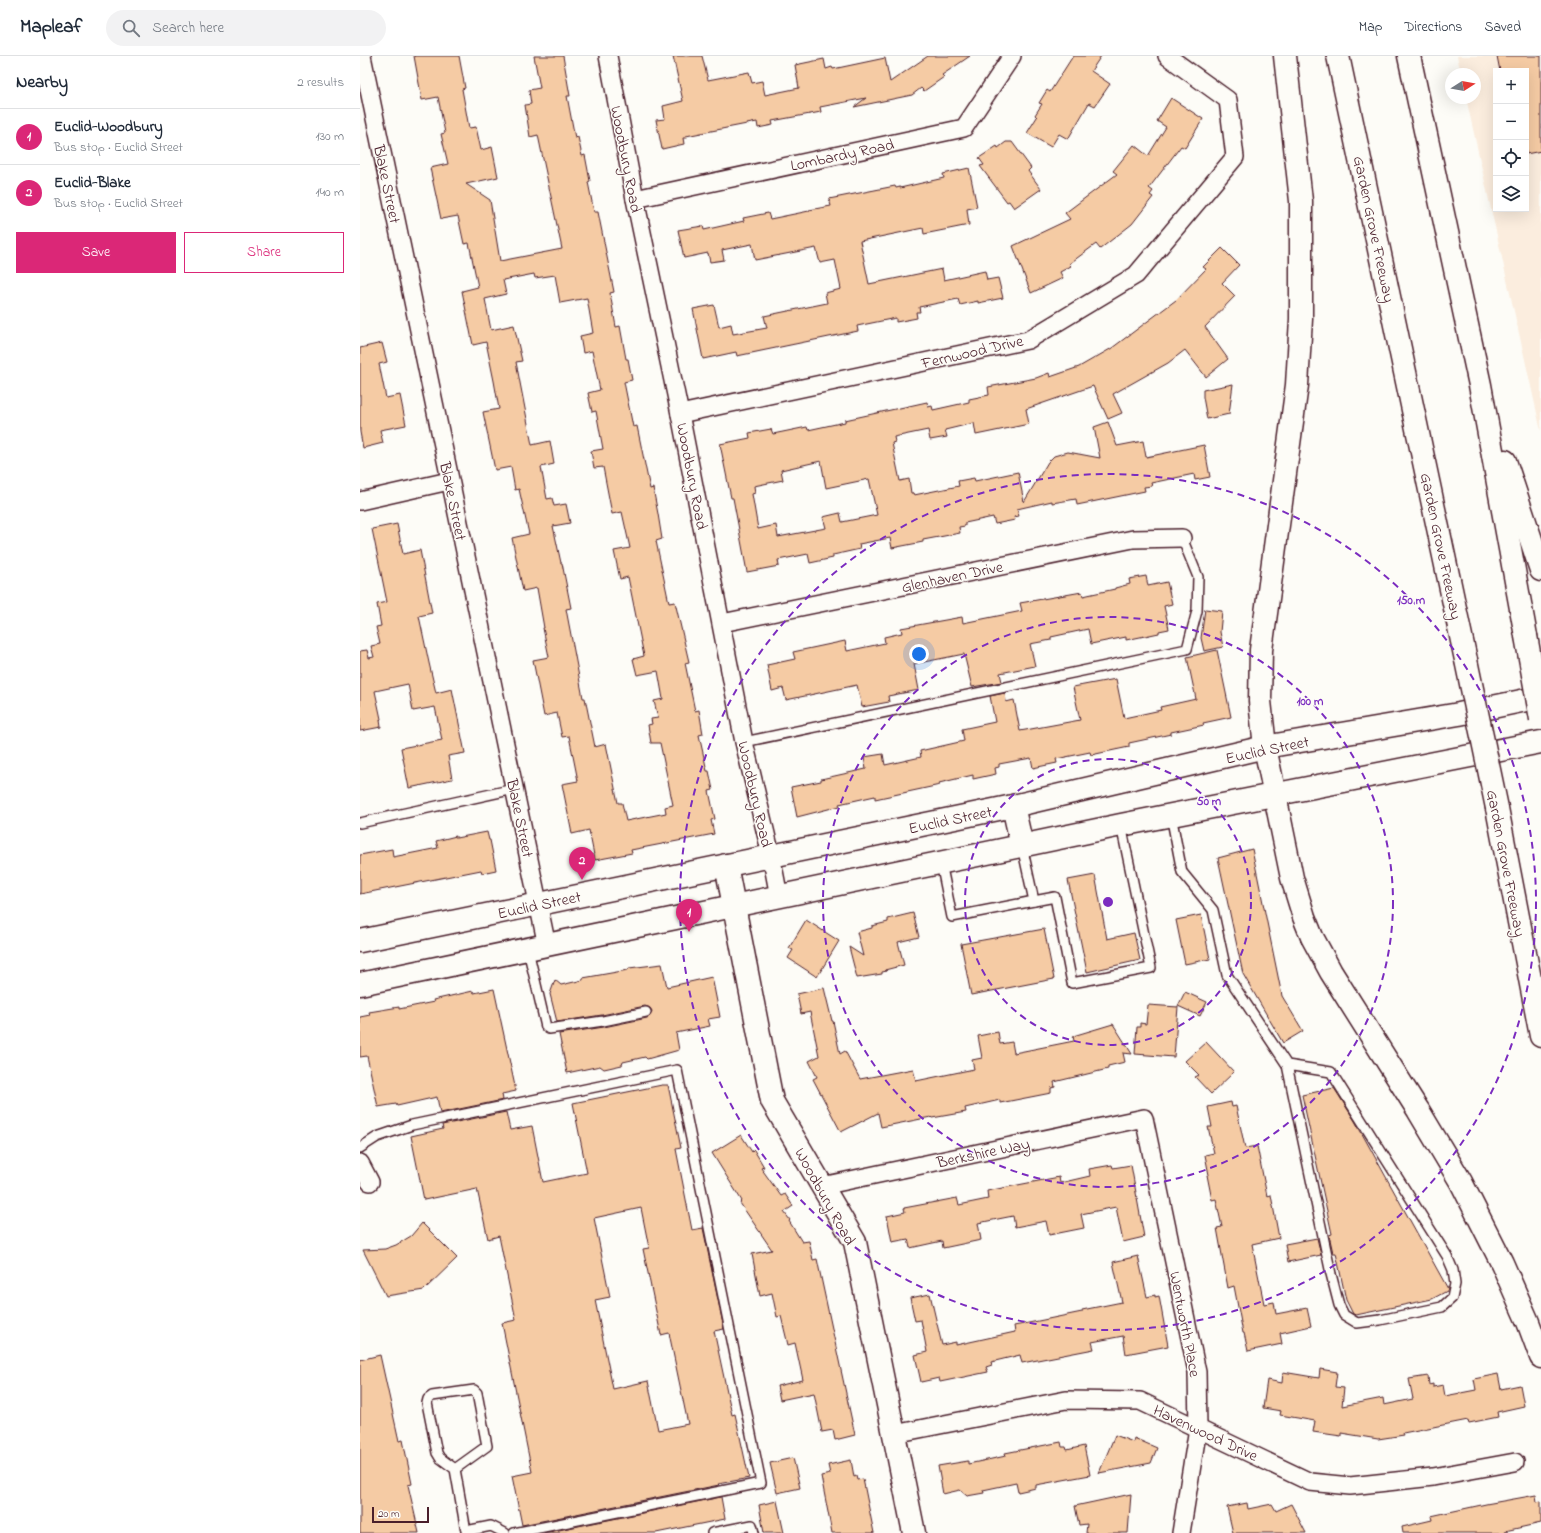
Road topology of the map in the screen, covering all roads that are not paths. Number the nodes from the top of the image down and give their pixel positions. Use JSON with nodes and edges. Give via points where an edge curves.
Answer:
{"nodes":[{"id":1,"x":362,"y":56,"type":"edge"},
{"id":2,"x":608,"y":56,"type":"edge"},
{"id":3,"x":1012,"y":56,"type":"edge"},
{"id":4,"x":1167,"y":56,"type":"edge"},
{"id":5,"x":1285,"y":56,"type":"edge"},
{"id":6,"x":1338,"y":56,"type":"edge"},
{"id":7,"x":1409,"y":56,"type":"edge"},
{"id":8,"x":635,"y":199,"type":"junction"},
{"id":9,"x":1480,"y":385,"type":"junction"},
{"id":10,"x":680,"y":414,"type":"junction"},
{"id":11,"x":449,"y":481,"type":"junction"},
{"id":12,"x":360,"y":500,"type":"edge"},
{"id":13,"x":1182,"y":538,"type":"joint"},
{"id":14,"x":1541,"y":570,"type":"edge"},
{"id":15,"x":722,"y":624,"type":"junction"},
{"id":16,"x":1541,"y":697,"type":"edge"},
{"id":17,"x":1541,"y":719,"type":"edge"},
{"id":18,"x":744,"y":742,"type":"junction"},
{"id":19,"x":1541,"y":742,"type":"edge"},
{"id":20,"x":1265,"y":747,"type":"junction"},
{"id":21,"x":514,"y":790,"type":"junction"},
{"id":22,"x":1275,"y":795,"type":"junction"},
{"id":23,"x":1013,"y":806,"type":"junction"},
{"id":24,"x":1171,"y":815,"type":"junction"},
{"id":25,"x":360,"y":822,"type":"edge"},
{"id":26,"x":1121,"y":825,"type":"junction"},
{"id":27,"x":1022,"y":846,"type":"junction"},
{"id":28,"x":771,"y":856,"type":"junction"},
{"id":29,"x":941,"y":862,"type":"junction"},
{"id":30,"x":726,"y":865,"type":"junction"},
{"id":31,"x":779,"y":897,"type":"junction"},
{"id":32,"x":1034,"y":901,"type":"junction"},
{"id":33,"x":539,"y":904,"type":"junction"},
{"id":34,"x":735,"y":906,"type":"junction"},
{"id":35,"x":360,"y":941,"type":"edge"},
{"id":36,"x":538,"y":948,"type":"junction"},
{"id":37,"x":360,"y":984,"type":"edge"},
{"id":38,"x":646,"y":1012,"type":"dead end"},
{"id":39,"x":1541,"y":1036,"type":"edge"},
{"id":40,"x":1287,"y":1065,"type":"junction"},
{"id":41,"x":1144,"y":1118,"type":"joint"},
{"id":42,"x":360,"y":1148,"type":"edge"},
{"id":43,"x":360,"y":1163,"type":"edge"},
{"id":44,"x":365,"y":1185,"type":"edge"},
{"id":45,"x":822,"y":1186,"type":"junction"},
{"id":46,"x":1541,"y":1357,"type":"edge"},
{"id":47,"x":1198,"y":1428,"type":"junction"},
{"id":48,"x":894,"y":1434,"type":"junction"},
{"id":49,"x":1515,"y":1462,"type":"dead end"},
{"id":50,"x":455,"y":1469,"type":"junction"},
{"id":51,"x":506,"y":1533,"type":"edge"},
{"id":52,"x":514,"y":1533,"type":"edge"},
{"id":53,"x":712,"y":1533,"type":"edge"},
{"id":54,"x":754,"y":1533,"type":"edge"},
{"id":55,"x":914,"y":1533,"type":"edge"},
{"id":56,"x":1181,"y":1533,"type":"edge"}],
"edges":[{"from":1,"to":11,"type":"street","name":"Blake Street"},
{"from":2,"to":8,"type":"street","name":"Woodbury Road"},
{"from":3,"to":8,"type":"street","name":"Lombardy Road","via":[[964,128]]},
{"from":4,"to":10,"type":"street","name":"Fernwood Drive","via":[[1228,100],[1235,157],[1136,275],[1028,340]]},
{"from":5,"to":20,"type":"main road","via":[[1301,201],[1301,319],[1297,385],[1261,650],[1260,701]]},
{"from":6,"to":39,"type":"main road","name":"Garden Grove Freeway","bridge":true,"via":[[1497,808]]},
{"from":7,"to":9,"type":"main road"},
{"from":8,"to":10,"type":"street","name":"Woodbury Road"},
{"from":9,"to":14,"type":"main road"},
{"from":9,"to":17,"type":"main road","bridge":true},
{"from":10,"to":15,"type":"street","name":"Woodbury Road"},
{"from":11,"to":12,"type":"street"},
{"from":11,"to":21,"type":"street","name":"Blake Street"},
{"from":13,"to":15,"type":"street","name":"Glenhaven Drive","via":[[1133,539]]},
{"from":13,"to":18,"type":"lane","via":[[1198,577],[1197,610],[1187,649]]},
{"from":15,"to":18,"type":"street","name":"Woodbury Road"},
{"from":16,"to":20,"type":"main road","name":"Euclid Street","via":[[1459,714]]},
{"from":18,"to":28,"type":"street","name":"Woodbury Road"},
{"from":19,"to":22,"type":"main road"},
{"from":20,"to":22,"type":"main road"},
{"from":20,"to":23,"type":"main road","name":"Euclid Street"},
{"from":21,"to":25,"type":"lane"},
{"from":21,"to":33,"type":"street","name":"Blake Street"},
{"from":22,"to":24,"type":"main road"},
{"from":22,"to":46,"type":"main road","via":[[1298,898],[1312,937],[1467,1194],[1528,1322]]},
{"from":23,"to":27,"type":"main road"},
{"from":23,"to":28,"type":"main road","name":"Euclid Street"},
{"from":24,"to":26,"type":"main road"},
{"from":24,"to":40,"type":"lane","via":[[1182,872],[1213,910],[1227,975]]},
{"from":26,"to":27,"type":"main road"},
{"from":26,"to":32,"type":"lane","via":[[1151,968],[1072,983],[1055,897]]},
{"from":27,"to":29,"type":"main road"},
{"from":27,"to":32,"type":"lane"},
{"from":28,"to":30,"type":"main road","name":"Euclid Street"},
{"from":28,"to":31,"type":"street","name":"Woodbury Road"},
{"from":29,"to":31,"type":"main road"},
{"from":29,"to":32,"type":"lane","via":[[952,917]]},
{"from":30,"to":33,"type":"main road","name":"Euclid Street"},
{"from":30,"to":34,"type":"main road","name":"Woodbury Road"},
{"from":31,"to":34,"type":"main road"},
{"from":33,"to":35,"type":"main road","name":"Euclid Street"},
{"from":33,"to":36,"type":"street","name":"Blake Street"},
{"from":34,"to":36,"type":"main road"},
{"from":34,"to":45,"type":"main road","name":"Woodbury Road","via":[[772,1102]]},
{"from":36,"to":37,"type":"main road"},
{"from":36,"to":38,"type":"lane","via":[[548,1030]]},
{"from":40,"to":40,"type":"lane","via":[[1331,1274],[1344,1315],[1357,1323],[1442,1307],[1452,1298],[1455,1284],[1447,1256],[1331,1072]]},
{"from":41,"to":45,"type":"street","name":"Berkshire Way"},
{"from":41,"to":47,"type":"street","name":"Wentworth Place","via":[[1197,1372]]},
{"from":42,"to":52,"type":"lane","via":[[377,1137],[412,1125],[677,1070],[761,1483]]},
{"from":43,"to":44,"type":"street"},
{"from":45,"to":48,"type":"main road","name":"Woodbury Road","via":[[855,1242]]},
{"from":47,"to":48,"type":"street","name":"Havenwood Drive","via":[[1140,1400],[1066,1400]]},
{"from":47,"to":49,"type":"street","name":"Havenwood Drive","via":[[1310,1482],[1350,1486],[1433,1477]]},
{"from":47,"to":56,"type":"street","name":"Wentworth Place"},
{"from":48,"to":55,"type":"main road","name":"Woodbury Road"},
{"from":50,"to":50,"type":"lane","via":[[487,1446],[477,1393],[474,1390],[432,1396],[427,1403],[437,1453]]},
{"from":50,"to":51,"type":"lane","via":[[466,1531],[491,1526]]},
{"from":53,"to":54,"type":"lane","via":[[752,1525]]}]}
